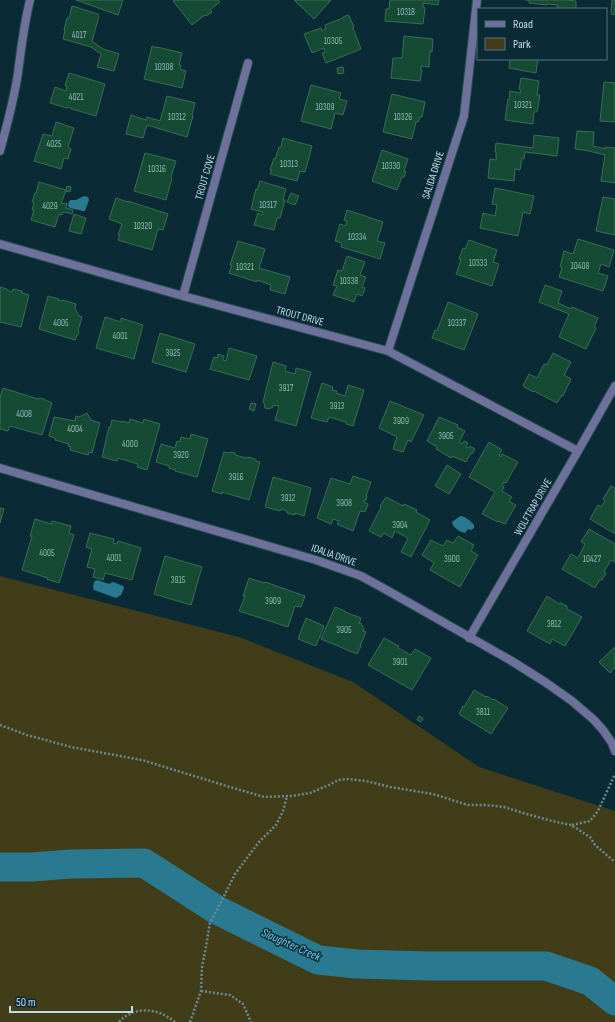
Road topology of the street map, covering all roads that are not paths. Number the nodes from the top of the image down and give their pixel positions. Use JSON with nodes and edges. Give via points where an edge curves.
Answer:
{"nodes":[{"id":1,"x":30,"y":0,"type":"edge"},
{"id":2,"x":477,"y":0,"type":"edge"},
{"id":3,"x":248,"y":63,"type":"dead end"},
{"id":4,"x":0,"y":151,"type":"edge"},
{"id":5,"x":0,"y":244,"type":"edge"},
{"id":6,"x":183,"y":296,"type":"junction"},
{"id":7,"x":388,"y":352,"type":"junction"},
{"id":8,"x":615,"y":386,"type":"edge"},
{"id":9,"x":578,"y":451,"type":"junction"},
{"id":10,"x":0,"y":468,"type":"edge"},
{"id":11,"x":469,"y":638,"type":"junction"},
{"id":12,"x":615,"y":752,"type":"edge"}],
"edges":[{"from":1,"to":4,"type":"street","via":[[11,113]]},
{"from":2,"to":7,"type":"street","name":"SALIDA DRIVE","via":[[464,116]]},
{"from":3,"to":6,"type":"street","name":"TROUT COVE"},
{"from":5,"to":6,"type":"street","name":"TROUT DRIVE"},
{"from":6,"to":7,"type":"street","name":"TROUT DRIVE"},
{"from":7,"to":9,"type":"street","name":"TROUT DRIVE"},
{"from":8,"to":9,"type":"street","name":"WOLFTRAP DRIVE"},
{"from":9,"to":11,"type":"street","name":"WOLFTRAP DRIVE"},
{"from":10,"to":11,"type":"street","name":"IDALIA DRIVE","via":[[340,568],[361,576]]},
{"from":11,"to":12,"type":"street","name":"IDALIA DRIVE","via":[[510,660],[572,701],[603,730]]}]}
